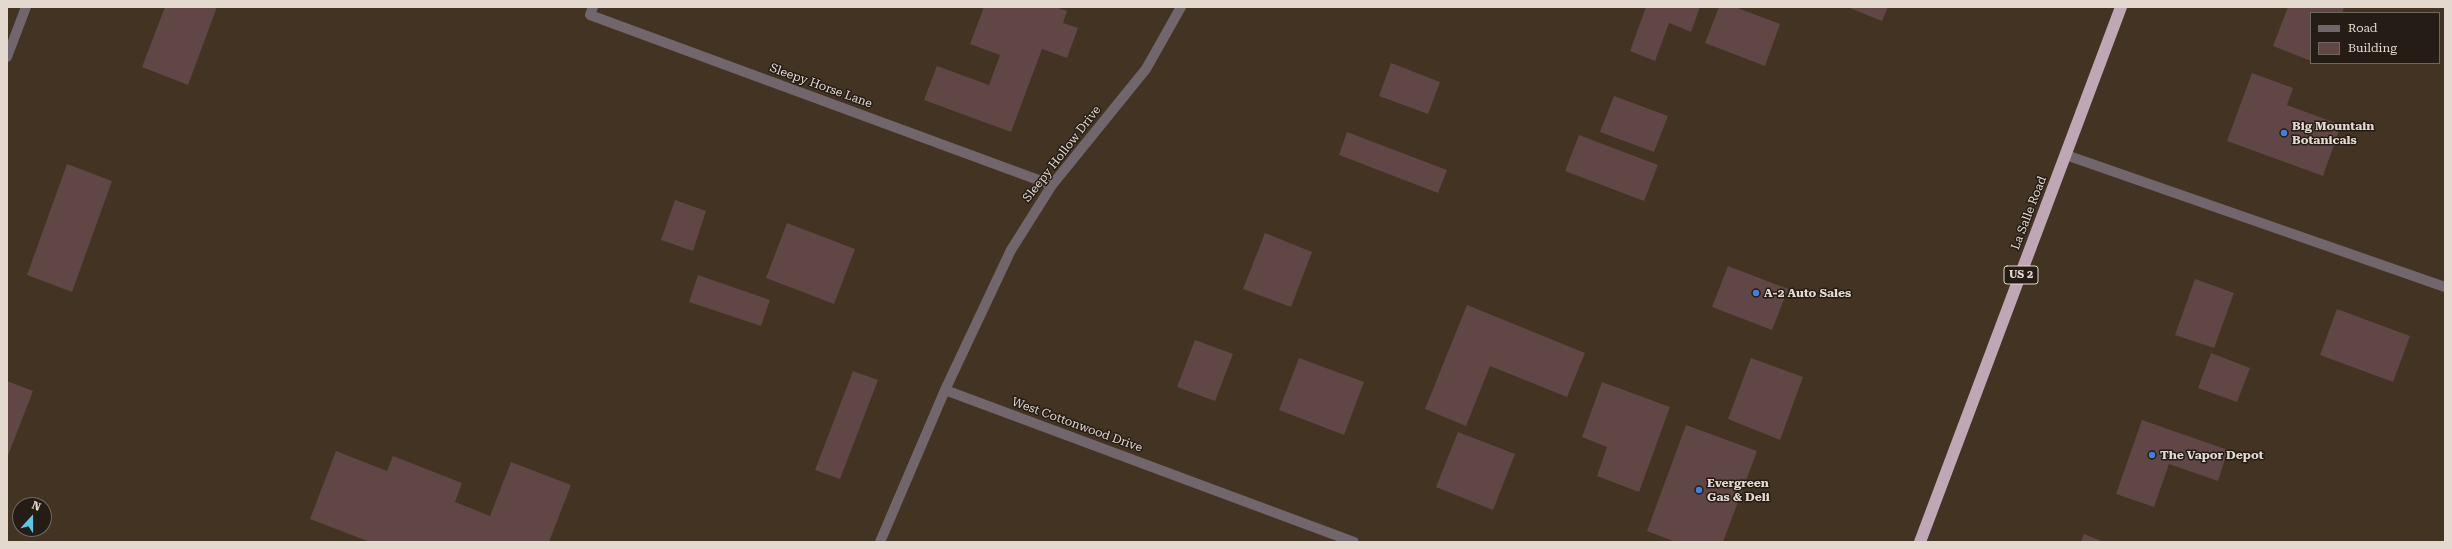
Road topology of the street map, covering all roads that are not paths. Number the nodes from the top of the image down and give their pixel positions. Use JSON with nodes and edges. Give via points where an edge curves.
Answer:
{"nodes":[{"id":1,"x":26,"y":7,"type":"edge"},
{"id":2,"x":593,"y":7,"type":"edge"},
{"id":3,"x":1181,"y":7,"type":"edge"},
{"id":4,"x":2122,"y":7,"type":"edge"},
{"id":5,"x":7,"y":57,"type":"edge"},
{"id":6,"x":2066,"y":155,"type":"junction"},
{"id":7,"x":1052,"y":185,"type":"junction"},
{"id":8,"x":2445,"y":287,"type":"edge"},
{"id":9,"x":945,"y":390,"type":"junction"},
{"id":10,"x":880,"y":542,"type":"edge"},
{"id":11,"x":1354,"y":542,"type":"edge"},
{"id":12,"x":1920,"y":542,"type":"edge"}],
"edges":[{"from":1,"to":5,"type":"street"},
{"from":2,"to":7,"type":"street","name":"Sleepy Horse Lane","via":[[590,15]]},
{"from":3,"to":7,"type":"street","name":"Sleepy Hollow Drive","via":[[1146,68]]},
{"from":4,"to":6,"type":"highway","name":"La Salle Road","number":"US 2"},
{"from":6,"to":8,"type":"street"},
{"from":6,"to":12,"type":"highway","name":"La Salle Road","number":"US 2"},
{"from":7,"to":9,"type":"street","name":"Sleepy Hollow Drive","via":[[1011,250]]},
{"from":9,"to":10,"type":"street"},
{"from":9,"to":11,"type":"street","name":"West Cottonwood Drive"}]}
